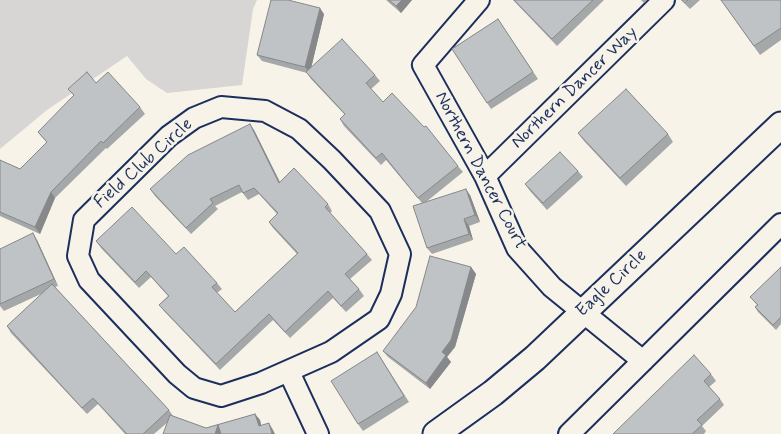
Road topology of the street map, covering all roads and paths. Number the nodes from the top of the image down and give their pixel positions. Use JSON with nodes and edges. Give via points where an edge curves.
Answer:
{"nodes":[{"id":1,"x":479,"y":0,"type":"edge"},
{"id":2,"x":664,"y":0,"type":"edge"},
{"id":3,"x":781,"y":126,"type":"edge"},
{"id":4,"x":485,"y":176,"type":"junction"},
{"id":5,"x":781,"y":224,"type":"edge"},
{"id":6,"x":582,"y":312,"type":"junction"},
{"id":7,"x":644,"y":361,"type":"junction"},
{"id":8,"x":289,"y":372,"type":"junction"},
{"id":9,"x":318,"y":434,"type":"edge"},
{"id":10,"x":436,"y":434,"type":"edge"},
{"id":11,"x":569,"y":434,"type":"edge"}],
"edges":[{"from":1,"to":4,"type":"street","name":"Northern Dancer Court","via":[[423,65]]},
{"from":2,"to":4,"type":"street","name":"Northern Dancer Way"},
{"from":3,"to":6,"type":"street","name":"Eagle Circle"},
{"from":4,"to":6,"type":"street","name":"Northern Dancer Court","via":[[516,248],[552,287]]},
{"from":5,"to":7,"type":"street"},
{"from":6,"to":7,"type":"street","name":"Northern Dancer Court"},
{"from":6,"to":10,"type":"street","name":"Eagle Circle","via":[[535,358]]},
{"from":7,"to":11,"type":"street"},
{"from":8,"to":8,"type":"street","name":"Field Club Circle","via":[[332,352],[379,319],[391,294],[400,254],[380,211],[299,129],[265,110],[221,107],[194,118],[169,136],[84,220],[78,256],[89,280],[176,374],[194,388],[221,396]]},
{"from":8,"to":9,"type":"street"}]}
